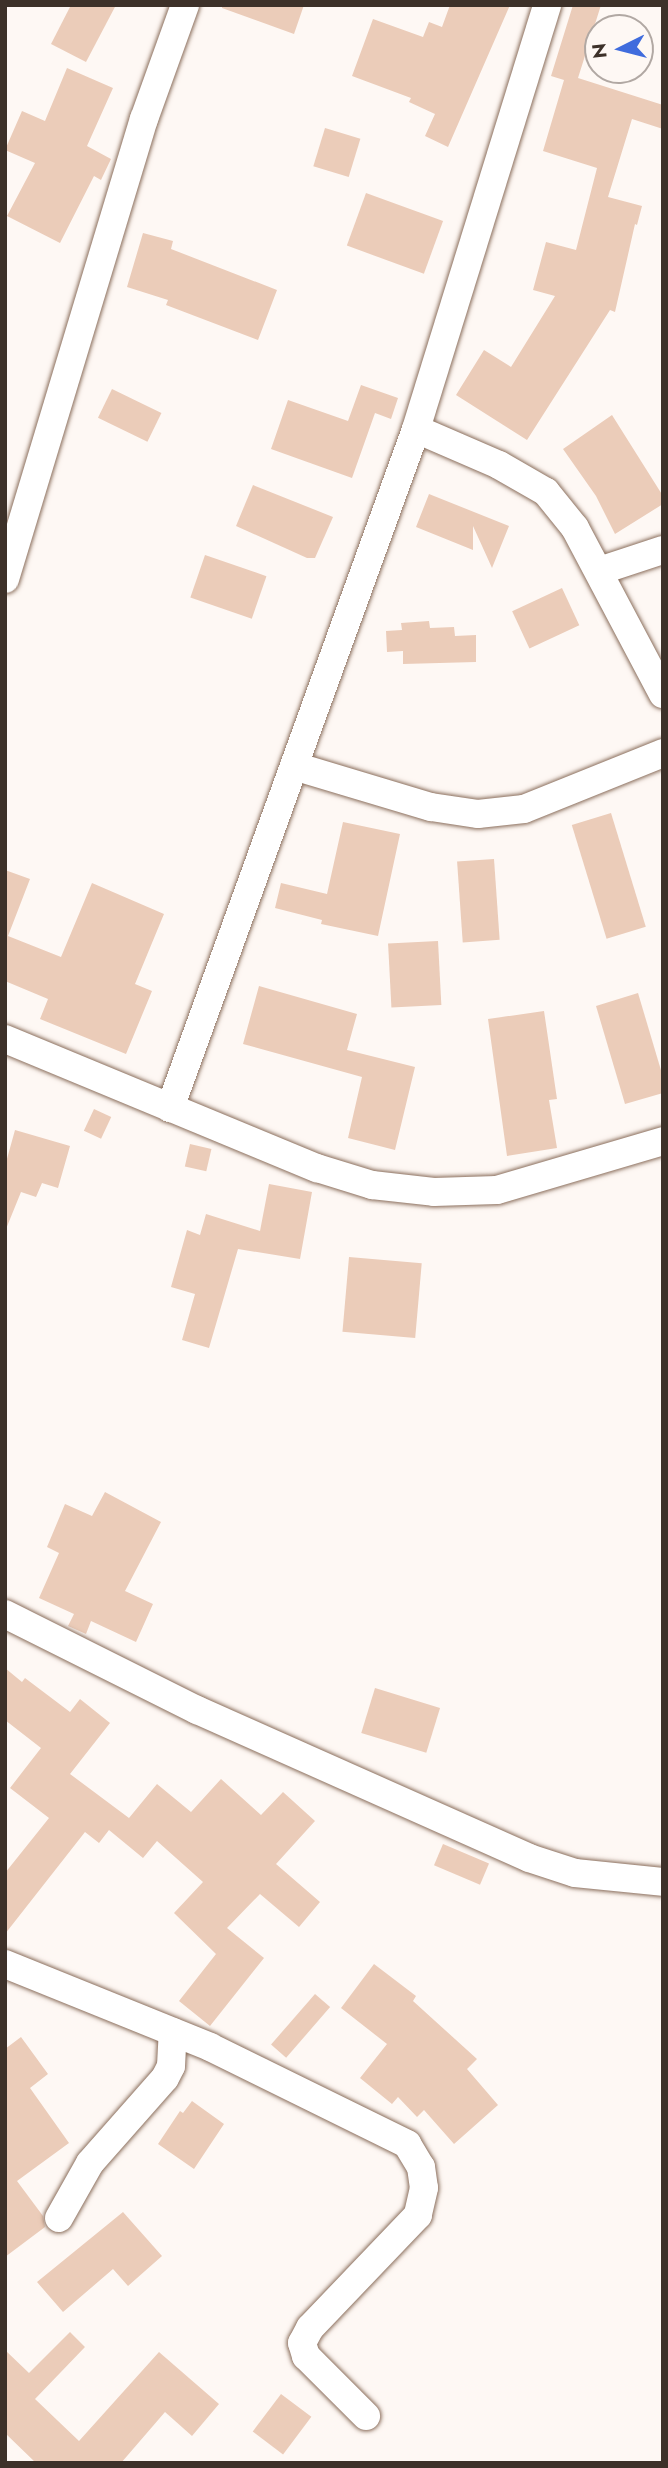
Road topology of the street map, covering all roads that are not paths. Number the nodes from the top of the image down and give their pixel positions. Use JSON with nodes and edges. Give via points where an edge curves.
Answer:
{"nodes":[{"id":1,"x":186,"y":5,"type":"edge"},
{"id":2,"x":547,"y":5,"type":"edge"},
{"id":3,"x":416,"y":429,"type":"junction"},
{"id":4,"x":663,"y":550,"type":"edge"},
{"id":5,"x":599,"y":571,"type":"junction"},
{"id":6,"x":5,"y":579,"type":"edge"},
{"id":7,"x":663,"y":694,"type":"edge"},
{"id":8,"x":663,"y":752,"type":"edge"},
{"id":9,"x":294,"y":766,"type":"junction"},
{"id":10,"x":5,"y":1039,"type":"edge"},
{"id":11,"x":170,"y":1108,"type":"junction"},
{"id":12,"x":663,"y":1141,"type":"edge"},
{"id":13,"x":5,"y":1614,"type":"edge"},
{"id":14,"x":663,"y":1882,"type":"edge"},
{"id":15,"x":5,"y":1964,"type":"edge"},
{"id":16,"x":173,"y":2032,"type":"junction"},
{"id":17,"x":59,"y":2218,"type":"dead end"},
{"id":18,"x":366,"y":2416,"type":"dead end"}],
"edges":[{"from":1,"to":6,"type":"street","via":[[144,118]]},
{"from":2,"to":3,"type":"street"},
{"from":3,"to":5,"type":"street","via":[[499,464],[546,492],[575,528]]},
{"from":3,"to":9,"type":"street"},
{"from":4,"to":5,"type":"street"},
{"from":5,"to":7,"type":"street"},
{"from":8,"to":9,"type":"street","via":[[524,809],[478,814],[431,807]]},
{"from":9,"to":11,"type":"street"},
{"from":10,"to":11,"type":"street"},
{"from":11,"to":12,"type":"street","via":[[317,1168],[372,1185],[434,1192],[497,1190]]},
{"from":13,"to":14,"type":"street","via":[[197,1710],[528,1858],[575,1873]]},
{"from":15,"to":16,"type":"street"},
{"from":16,"to":17,"type":"street","via":[[171,2066],[165,2078],[90,2163]]},
{"from":16,"to":18,"type":"street","via":[[407,2144],[421,2168],[424,2188],[418,2215],[310,2328],[302,2343],[306,2356]]}]}
